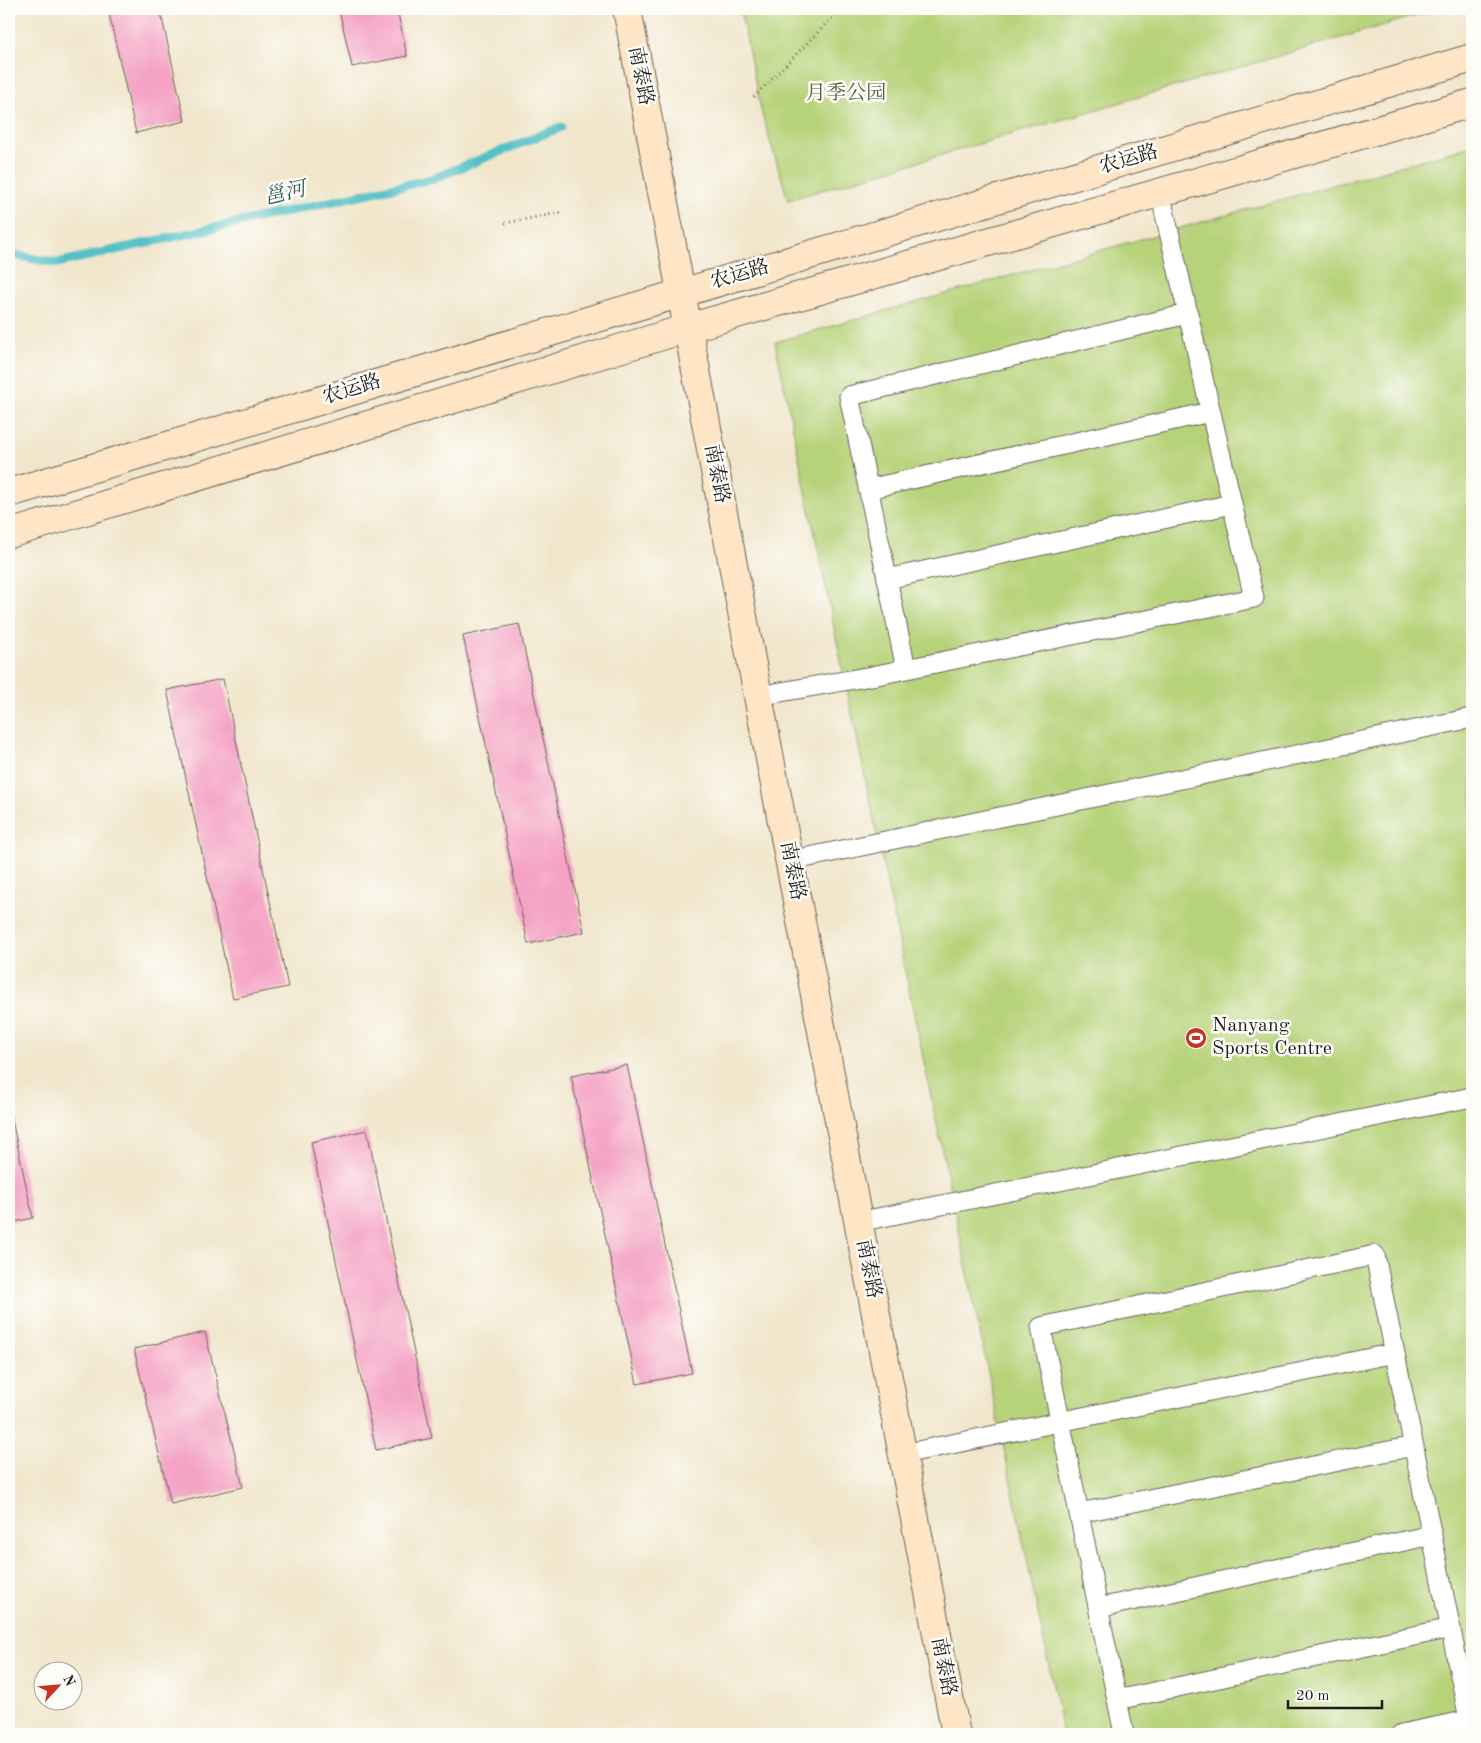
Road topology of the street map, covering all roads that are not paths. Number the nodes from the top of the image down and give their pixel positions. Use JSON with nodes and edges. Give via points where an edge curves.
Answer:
{"nodes":[{"id":1,"x":627,"y":9,"type":"edge"},
{"id":2,"x":1472,"y":58,"type":"edge"},
{"id":3,"x":1472,"y":103,"type":"edge"},
{"id":4,"x":1160,"y":193,"type":"junction"},
{"id":5,"x":682,"y":292,"type":"junction"},
{"id":6,"x":1187,"y":314,"type":"junction"},
{"id":7,"x":688,"y":328,"type":"junction"},
{"id":8,"x":1210,"y":412,"type":"junction"},
{"id":9,"x":868,"y":489,"type":"junction"},
{"id":10,"x":9,"y":492,"type":"edge"},
{"id":11,"x":1232,"y":504,"type":"junction"},
{"id":12,"x":9,"y":534,"type":"edge"},
{"id":13,"x":887,"y":579,"type":"junction"},
{"id":14,"x":906,"y":669,"type":"junction"},
{"id":15,"x":758,"y":696,"type":"junction"},
{"id":16,"x":1472,"y":718,"type":"edge"},
{"id":17,"x":790,"y":862,"type":"junction"},
{"id":18,"x":1472,"y":1097,"type":"edge"},
{"id":19,"x":858,"y":1222,"type":"junction"},
{"id":20,"x":1395,"y":1353,"type":"junction"},
{"id":21,"x":1060,"y":1421,"type":"junction"},
{"id":22,"x":1414,"y":1446,"type":"junction"},
{"id":23,"x":903,"y":1454,"type":"junction"},
{"id":24,"x":1079,"y":1513,"type":"junction"},
{"id":25,"x":1432,"y":1536,"type":"junction"},
{"id":26,"x":1099,"y":1608,"type":"junction"},
{"id":27,"x":1451,"y":1628,"type":"junction"},
{"id":28,"x":1117,"y":1700,"type":"junction"},
{"id":29,"x":1471,"y":1727,"type":"edge"},
{"id":30,"x":956,"y":1734,"type":"edge"},
{"id":31,"x":1124,"y":1734,"type":"edge"},
{"id":32,"x":1401,"y":1734,"type":"edge"}],
"edges":[{"from":1,"to":5,"type":"main road","name":"南泰路"},
{"from":2,"to":5,"type":"main road","name":"农运路"},
{"from":3,"to":4,"type":"main road","name":"农运路"},
{"from":4,"to":6,"type":"lane"},
{"from":4,"to":7,"type":"main road","name":"农运路"},
{"from":5,"to":7,"type":"main road","name":"南泰路"},
{"from":5,"to":10,"type":"main road","name":"农运路"},
{"from":6,"to":8,"type":"lane"},
{"from":6,"to":9,"type":"lane","via":[[850,396]]},
{"from":7,"to":12,"type":"main road","name":"农运路"},
{"from":7,"to":15,"type":"main road","name":"南泰路"},
{"from":8,"to":9,"type":"lane"},
{"from":8,"to":11,"type":"lane"},
{"from":9,"to":13,"type":"lane"},
{"from":11,"to":13,"type":"lane"},
{"from":11,"to":14,"type":"lane","via":[[1254,598]]},
{"from":13,"to":14,"type":"lane"},
{"from":14,"to":15,"type":"lane"},
{"from":15,"to":17,"type":"main road","name":"南泰路"},
{"from":16,"to":17,"type":"lane"},
{"from":17,"to":19,"type":"main road","name":"南泰路"},
{"from":18,"to":19,"type":"lane"},
{"from":19,"to":23,"type":"main road","name":"南泰路"},
{"from":20,"to":21,"type":"lane"},
{"from":20,"to":21,"type":"lane","via":[[1375,1255],[1041,1327]]},
{"from":20,"to":22,"type":"lane"},
{"from":21,"to":23,"type":"lane"},
{"from":21,"to":24,"type":"lane"},
{"from":22,"to":24,"type":"lane"},
{"from":22,"to":25,"type":"lane"},
{"from":23,"to":30,"type":"main road","name":"南泰路"},
{"from":24,"to":26,"type":"lane"},
{"from":25,"to":26,"type":"lane"},
{"from":25,"to":27,"type":"lane"},
{"from":26,"to":28,"type":"lane"},
{"from":27,"to":28,"type":"lane"},
{"from":27,"to":29,"type":"lane"},
{"from":28,"to":31,"type":"lane"},
{"from":29,"to":32,"type":"lane"}]}
